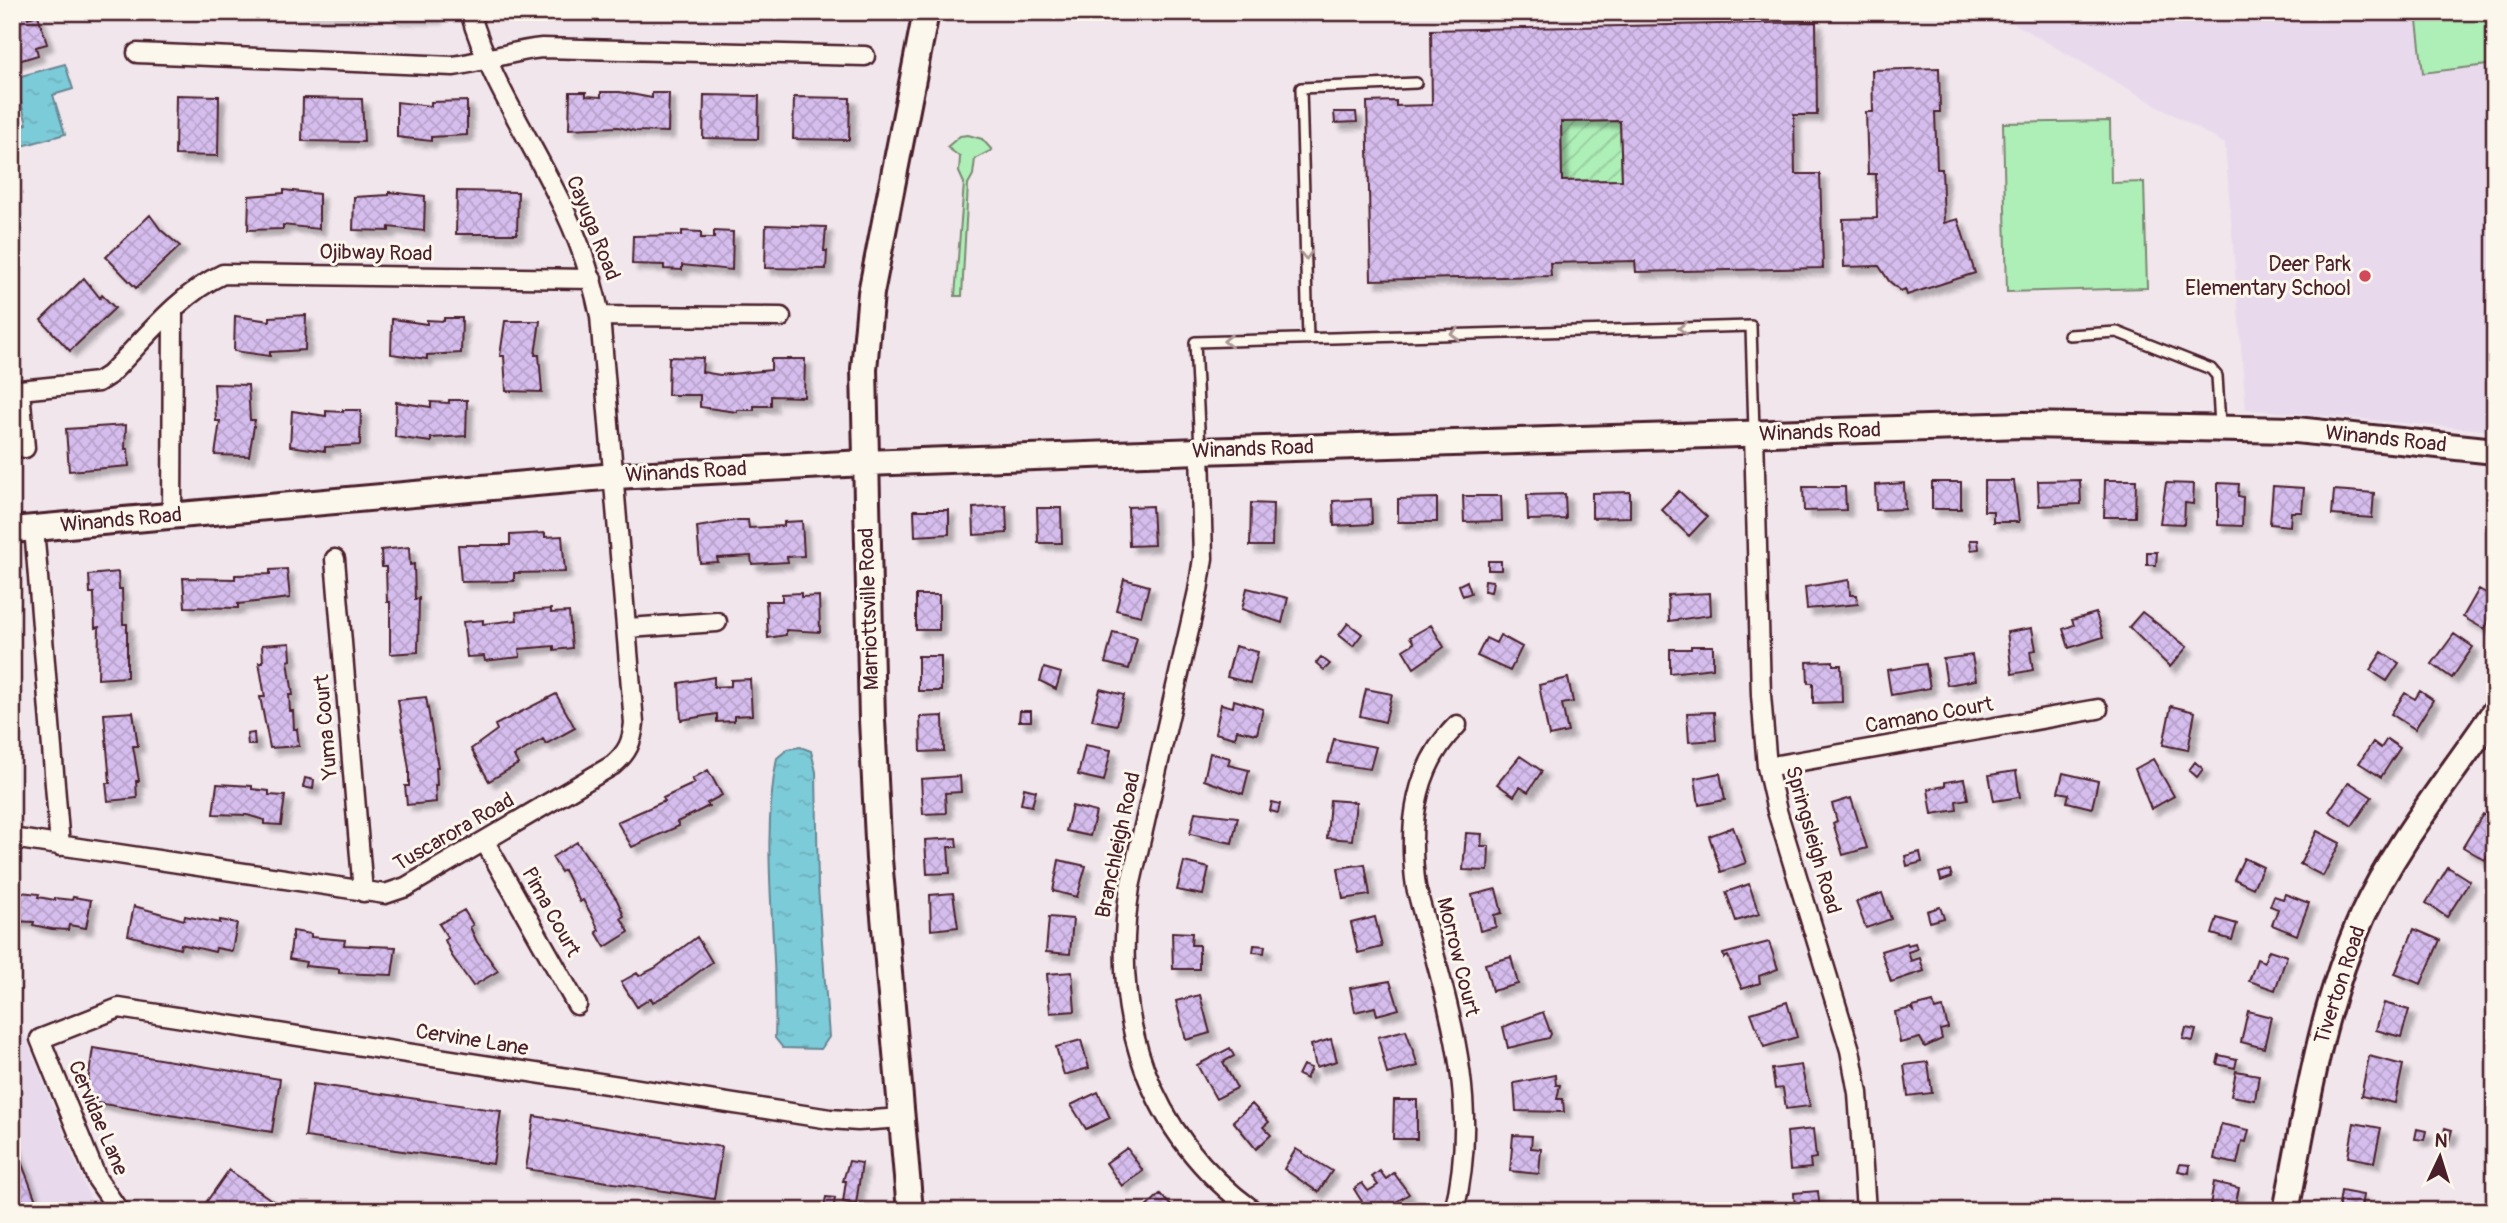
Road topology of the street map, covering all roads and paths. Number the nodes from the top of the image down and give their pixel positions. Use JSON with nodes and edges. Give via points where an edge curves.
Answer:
{"nodes":[{"id":1,"x":470,"y":12,"type":"edge"},
{"id":2,"x":926,"y":12,"type":"edge"},
{"id":3,"x":137,"y":53,"type":"dead end"},
{"id":4,"x":865,"y":56,"type":"dead end"},
{"id":5,"x":487,"y":61,"type":"junction"},
{"id":6,"x":1416,"y":83,"type":"dead end"},
{"id":7,"x":592,"y":279,"type":"junction"},
{"id":8,"x":173,"y":312,"type":"junction"},
{"id":9,"x":600,"y":316,"type":"junction"},
{"id":10,"x":781,"y":317,"type":"dead end"},
{"id":11,"x":2070,"y":335,"type":"dead end"},
{"id":12,"x":1308,"y":339,"type":"junction"},
{"id":13,"x":2220,"y":427,"type":"junction"},
{"id":14,"x":1754,"y":434,"type":"junction"},
{"id":15,"x":25,"y":448,"type":"dead end"},
{"id":16,"x":1200,"y":451,"type":"junction"},
{"id":17,"x":2495,"y":451,"type":"edge"},
{"id":18,"x":865,"y":463,"type":"junction"},
{"id":19,"x":615,"y":477,"type":"junction"},
{"id":20,"x":172,"y":517,"type":"junction"},
{"id":21,"x":23,"y":528,"type":"edge"},
{"id":22,"x":335,"y":559,"type":"dead end"},
{"id":23,"x":717,"y":622,"type":"dead end"},
{"id":24,"x":628,"y":628,"type":"junction"},
{"id":25,"x":2098,"y":709,"type":"dead end"},
{"id":26,"x":2495,"y":711,"type":"edge"},
{"id":27,"x":1457,"y":725,"type":"dead end"},
{"id":28,"x":1768,"y":766,"type":"junction"},
{"id":29,"x":12,"y":838,"type":"edge"},
{"id":30,"x":485,"y":842,"type":"junction"},
{"id":31,"x":60,"y":846,"type":"junction"},
{"id":32,"x":363,"y":892,"type":"junction"},
{"id":33,"x":577,"y":1005,"type":"dead end"},
{"id":34,"x":40,"y":1039,"type":"joint"},
{"id":35,"x":902,"y":1118,"type":"junction"},
{"id":36,"x":118,"y":1211,"type":"edge"},
{"id":37,"x":910,"y":1211,"type":"edge"},
{"id":38,"x":1254,"y":1211,"type":"edge"},
{"id":39,"x":1454,"y":1211,"type":"edge"},
{"id":40,"x":1866,"y":1211,"type":"edge"},
{"id":41,"x":2287,"y":1211,"type":"edge"}],
"edges":[{"from":1,"to":5,"type":"street","name":"Cayuga Road"},
{"from":2,"to":18,"type":"street","name":"Marriottsville Road","via":[[871,293],[864,369]]},
{"from":3,"to":5,"type":"street","via":[[453,66]]},
{"from":4,"to":5,"type":"street","via":[[541,48]]},
{"from":5,"to":7,"type":"street","name":"Cayuga Road","via":[[557,193]]},
{"from":6,"to":12,"type":"lane","one_way":true,"via":[[1301,88]]},
{"from":7,"to":8,"type":"street","name":"Ojibway Road","via":[[234,273],[211,280]]},
{"from":7,"to":9,"type":"street","name":"Cayuga Road"},
{"from":8,"to":15,"type":"street","name":"Ojibway Road","via":[[98,382],[20,390]]},
{"from":8,"to":20,"type":"street"},
{"from":9,"to":10,"type":"street"},
{"from":9,"to":19,"type":"street","name":"Cayuga Road"},
{"from":11,"to":13,"type":"lane","via":[[2116,332],[2211,369],[2217,376]]},
{"from":14,"to":12,"type":"lane","one_way":true,"via":[[1751,326]]},
{"from":12,"to":16,"type":"lane","one_way":true,"via":[[1195,342]]},
{"from":13,"to":14,"type":"street","name":"Winands Road","via":[[2023,425]]},
{"from":13,"to":17,"type":"street","name":"Winands Road","via":[[2296,430]]},
{"from":14,"to":16,"type":"street","name":"Winands Road"},
{"from":14,"to":28,"type":"street","name":"Springsleigh Road","via":[[1761,695]]},
{"from":16,"to":18,"type":"street","name":"Winands Road"},
{"from":16,"to":38,"type":"street","name":"Branchleigh Road","via":[[1203,558],[1130,887],[1124,936],[1125,998],[1143,1067],[1180,1138],[1203,1167]]},
{"from":18,"to":19,"type":"street","name":"Winands Road"},
{"from":18,"to":35,"type":"street","name":"Marriottsville Road","via":[[879,859]]},
{"from":19,"to":20,"type":"street","name":"Winands Road"},
{"from":19,"to":24,"type":"street","name":"Tuscarora Road"},
{"from":20,"to":21,"type":"street","name":"Winands Road"},
{"from":21,"to":31,"type":"street"},
{"from":22,"to":32,"type":"street","name":"Yuma Court"},
{"from":23,"to":24,"type":"street"},
{"from":24,"to":30,"type":"street","name":"Tuscarora Road","via":[[634,723],[626,754]]},
{"from":25,"to":28,"type":"street","name":"Camano Court"},
{"from":26,"to":41,"type":"street","name":"Tiverton Road","via":[[2392,862],[2362,916],[2336,983],[2319,1048]]},
{"from":27,"to":39,"type":"street","name":"Morrow Court","via":[[1427,763],[1413,825],[1412,859],[1461,1060],[1465,1147]]},
{"from":28,"to":40,"type":"street","name":"Springsleigh Road","via":[[1777,811],[1850,1050],[1858,1093]]},
{"from":29,"to":31,"type":"street","name":"Tuscarora Road"},
{"from":30,"to":32,"type":"street","name":"Tuscarora Road","via":[[406,887],[385,894]]},
{"from":30,"to":33,"type":"street","name":"Pima Court"},
{"from":31,"to":32,"type":"street","name":"Tuscarora Road"},
{"from":34,"to":35,"type":"street","name":"Cervine Lane","via":[[119,1008],[830,1119]]},
{"from":34,"to":36,"type":"street","name":"Cervidae Lane","via":[[97,1179]]},
{"from":35,"to":37,"type":"street","name":"Marriottsville Road"}]}
